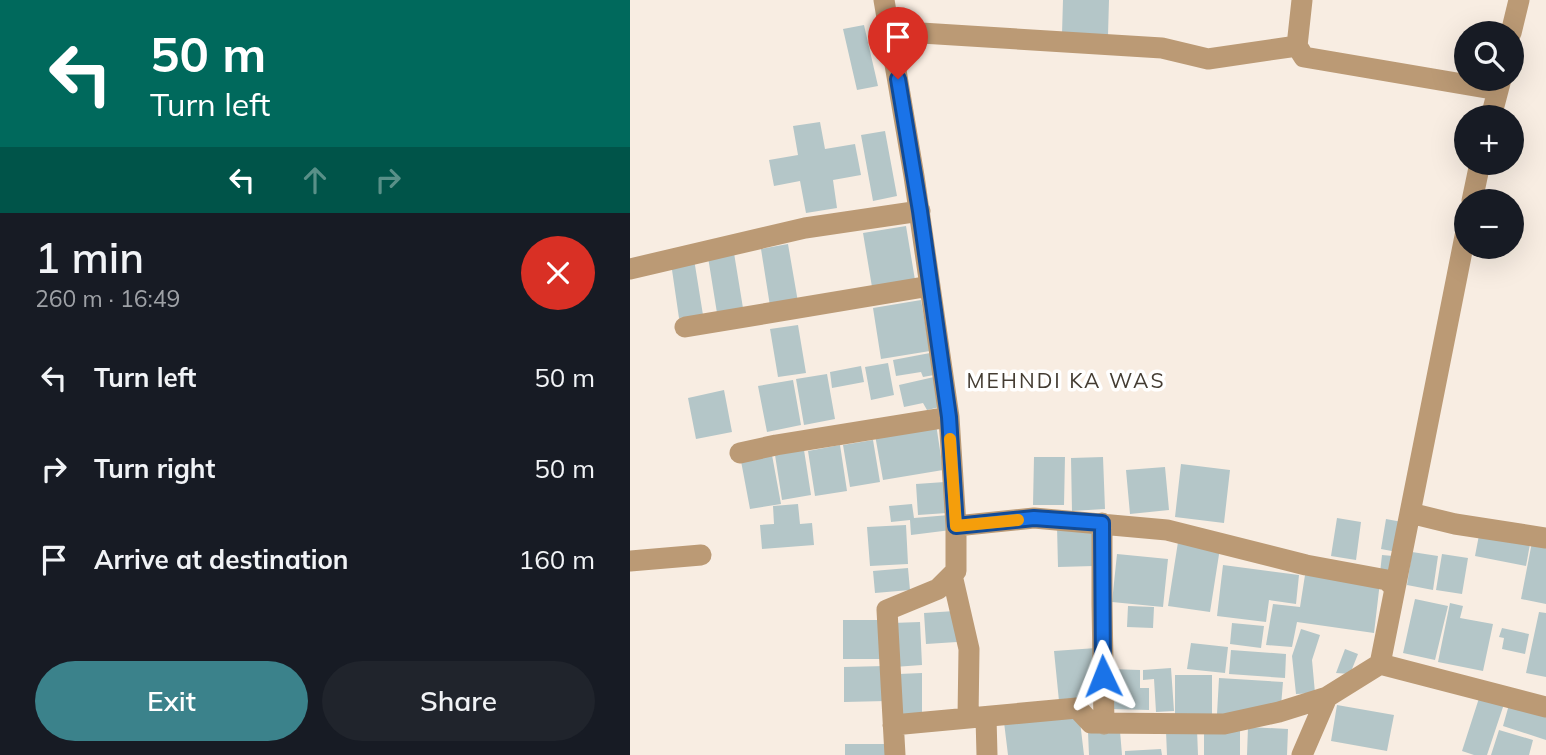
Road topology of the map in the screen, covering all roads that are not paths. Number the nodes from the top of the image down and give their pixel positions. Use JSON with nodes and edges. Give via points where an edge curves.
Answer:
{"nodes":[{"id":1,"x":884,"y":0,"type":"edge"},
{"id":2,"x":1302,"y":0,"type":"edge"},
{"id":3,"x":1519,"y":0,"type":"edge"},
{"id":4,"x":1514,"y":21,"type":"edge"},
{"id":5,"x":890,"y":31,"type":"junction"},
{"id":6,"x":1297,"y":46,"type":"junction"},
{"id":7,"x":1454,"y":78,"type":"edge"},
{"id":8,"x":920,"y":211,"type":"junction"},
{"id":9,"x":1460,"y":259,"type":"edge"},
{"id":10,"x":630,"y":269,"type":"edge"},
{"id":11,"x":930,"y":286,"type":"junction"},
{"id":12,"x":685,"y":327,"type":"dead end"},
{"id":13,"x":949,"y":417,"type":"junction"},
{"id":14,"x":740,"y":453,"type":"dead end"},
{"id":15,"x":1410,"y":513,"type":"junction"},
{"id":16,"x":1102,"y":523,"type":"junction"},
{"id":17,"x":956,"y":526,"type":"junction"},
{"id":18,"x":1546,"y":538,"type":"edge"},
{"id":19,"x":701,"y":555,"type":"dead end"},
{"id":20,"x":630,"y":561,"type":"edge"},
{"id":21,"x":952,"y":575,"type":"junction"},
{"id":22,"x":1395,"y":588,"type":"junction"},
{"id":23,"x":1380,"y":664,"type":"junction"},
{"id":24,"x":1327,"y":696,"type":"junction"},
{"id":25,"x":1546,"y":707,"type":"edge"},
{"id":26,"x":977,"y":717,"type":"junction"},
{"id":27,"x":1104,"y":724,"type":"junction"},
{"id":28,"x":893,"y":725,"type":"junction"},
{"id":29,"x":895,"y":755,"type":"edge"},
{"id":30,"x":987,"y":755,"type":"edge"},
{"id":31,"x":1302,"y":755,"type":"edge"}],
"edges":[{"from":1,"to":5,"type":"street"},
{"from":2,"to":6,"type":"street"},
{"from":3,"to":4,"type":"street"},
{"from":5,"to":6,"type":"street","via":[[1162,48],[1208,59]]},
{"from":5,"to":8,"type":"street"},
{"from":6,"to":7,"type":"street","via":[[1304,57]]},
{"from":8,"to":10,"type":"street","via":[[804,228]]},
{"from":8,"to":11,"type":"street"},
{"from":9,"to":15,"type":"street"},
{"from":11,"to":12,"type":"street"},
{"from":11,"to":13,"type":"street"},
{"from":13,"to":14,"type":"street"},
{"from":13,"to":17,"type":"street"},
{"from":15,"to":18,"type":"street"},
{"from":15,"to":22,"type":"street"},
{"from":16,"to":17,"type":"street","via":[[1034,518]]},
{"from":16,"to":22,"type":"street","via":[[1167,530],[1387,580]]},
{"from":16,"to":27,"type":"street"},
{"from":17,"to":21,"type":"street","via":[[956,571]]},
{"from":19,"to":20,"type":"street"},
{"from":21,"to":26,"type":"street","via":[[969,649]]},
{"from":21,"to":28,"type":"street","via":[[939,589],[887,610]]},
{"from":22,"to":23,"type":"street"},
{"from":23,"to":24,"type":"street"},
{"from":23,"to":25,"type":"street"},
{"from":24,"to":27,"type":"street","via":[[1224,724]]},
{"from":24,"to":31,"type":"street"},
{"from":26,"to":27,"type":"street","via":[[1077,708],[1091,723]]},
{"from":26,"to":28,"type":"street"},
{"from":26,"to":30,"type":"street"},
{"from":28,"to":29,"type":"street"}]}
